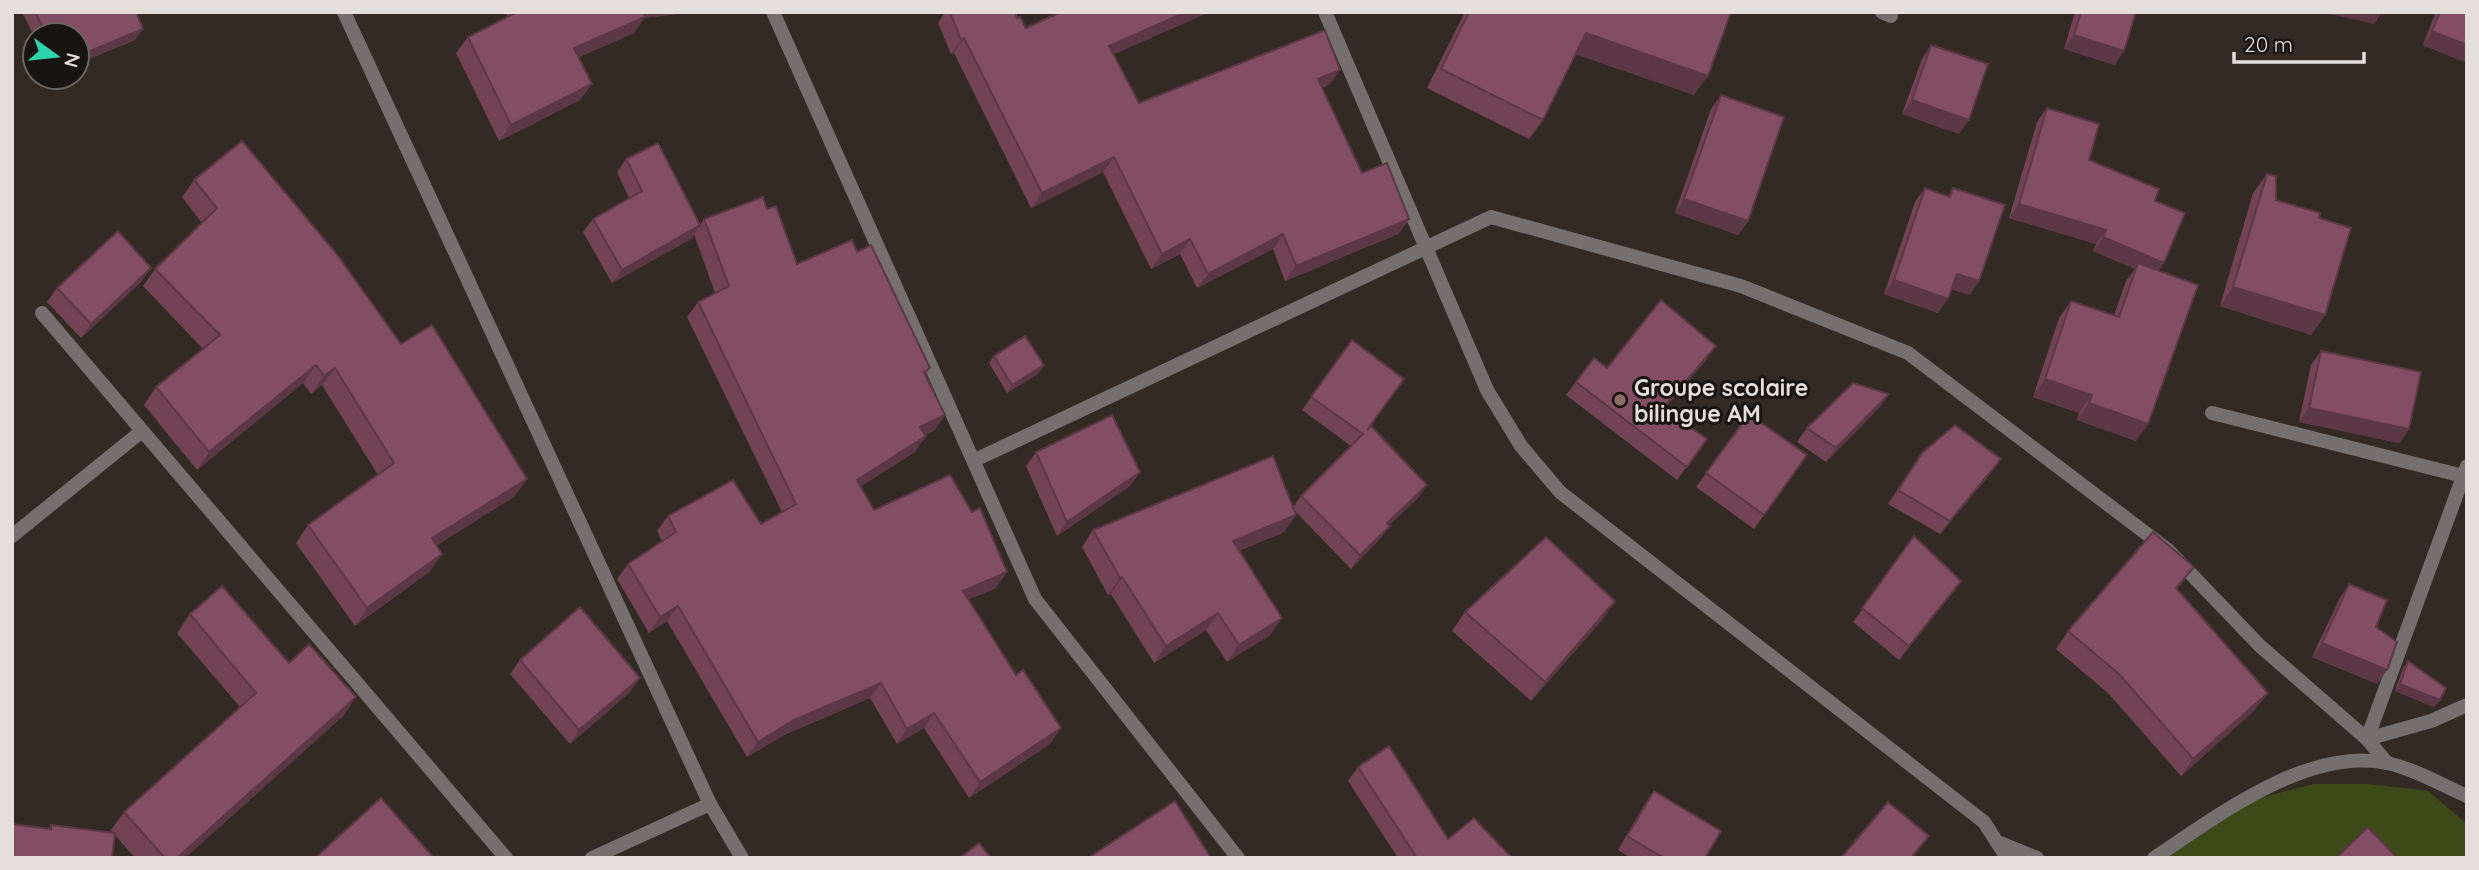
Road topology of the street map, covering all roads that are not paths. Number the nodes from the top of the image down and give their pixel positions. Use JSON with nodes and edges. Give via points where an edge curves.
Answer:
{"nodes":[{"id":1,"x":344,"y":12,"type":"edge"},
{"id":2,"x":773,"y":12,"type":"edge"},
{"id":3,"x":1325,"y":12,"type":"edge"},
{"id":4,"x":1427,"y":248,"type":"junction"},
{"id":5,"x":42,"y":313,"type":"dead end"},
{"id":6,"x":2212,"y":412,"type":"dead end"},
{"id":7,"x":142,"y":431,"type":"junction"},
{"id":8,"x":975,"y":460,"type":"junction"},
{"id":9,"x":2465,"y":471,"type":"edge"},
{"id":10,"x":12,"y":536,"type":"edge"},
{"id":11,"x":2467,"y":705,"type":"edge"},
{"id":12,"x":2367,"y":739,"type":"junction"},
{"id":13,"x":2387,"y":763,"type":"junction"},
{"id":14,"x":2467,"y":796,"type":"edge"},
{"id":15,"x":710,"y":804,"type":"junction"},
{"id":16,"x":2000,"y":843,"type":"junction"},
{"id":17,"x":506,"y":858,"type":"edge"},
{"id":18,"x":592,"y":858,"type":"edge"},
{"id":19,"x":742,"y":858,"type":"edge"},
{"id":20,"x":1238,"y":858,"type":"edge"},
{"id":21,"x":2007,"y":858,"type":"edge"},
{"id":22,"x":2037,"y":858,"type":"edge"},
{"id":23,"x":2154,"y":858,"type":"edge"}],
"edges":[{"from":1,"to":15,"type":"street"},
{"from":2,"to":8,"type":"street"},
{"from":3,"to":4,"type":"street"},
{"from":4,"to":8,"type":"street"},
{"from":4,"to":12,"type":"street","via":[[1490,217],[1741,286],[1908,353],[2168,550],[2260,646]]},
{"from":4,"to":16,"type":"street","via":[[1487,390],[1521,446],[1560,492],[1964,806]]},
{"from":5,"to":7,"type":"street"},
{"from":6,"to":9,"type":"street"},
{"from":7,"to":10,"type":"street"},
{"from":7,"to":17,"type":"street"},
{"from":8,"to":20,"type":"street","via":[[1035,599]]},
{"from":9,"to":12,"type":"street"},
{"from":11,"to":12,"type":"street","via":[[2431,721]]},
{"from":12,"to":13,"type":"street"},
{"from":13,"to":14,"type":"street"},
{"from":13,"to":23,"type":"street","via":[[2342,762],[2285,779]]},
{"from":15,"to":18,"type":"street"},
{"from":15,"to":19,"type":"street"},
{"from":16,"to":21,"type":"street"},
{"from":16,"to":22,"type":"street"}]}
